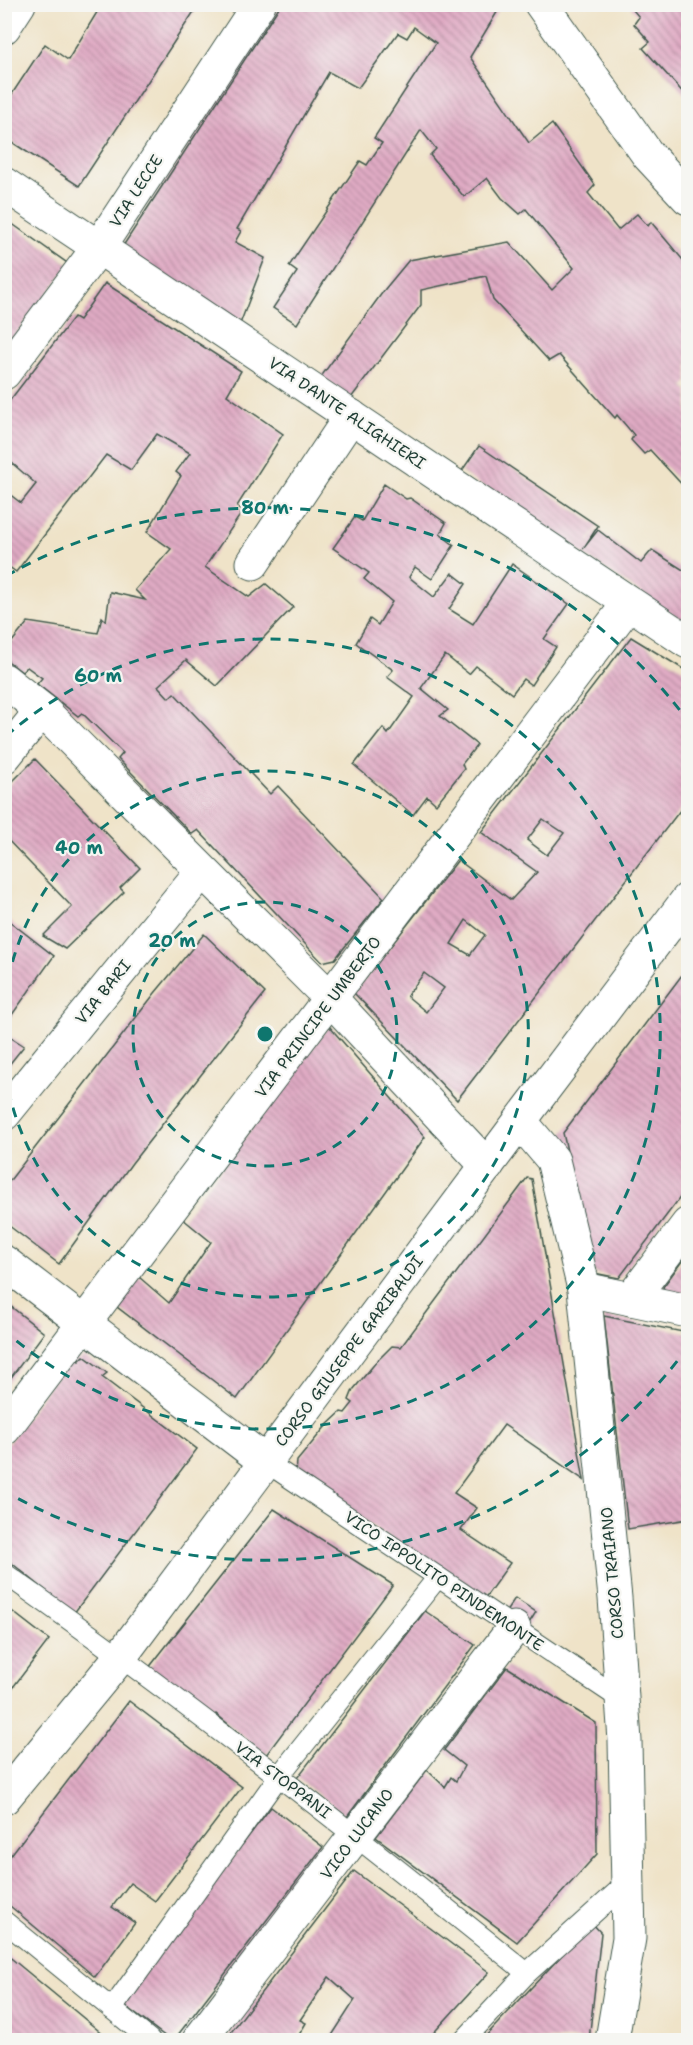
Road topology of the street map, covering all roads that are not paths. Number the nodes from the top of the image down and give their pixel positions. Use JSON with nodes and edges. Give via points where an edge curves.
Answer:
{"nodes":[{"id":1,"x":19,"y":4,"type":"edge"},
{"id":2,"x":259,"y":4,"type":"edge"},
{"id":3,"x":541,"y":4,"type":"edge"},
{"id":4,"x":4,"y":27,"type":"edge"},
{"id":5,"x":4,"y":184,"type":"edge"},
{"id":6,"x":688,"y":198,"type":"edge"},
{"id":7,"x":99,"y":247,"type":"junction"},
{"id":8,"x":4,"y":373,"type":"edge"},
{"id":9,"x":351,"y":416,"type":"junction"},
{"id":10,"x":253,"y":563,"type":"dead end"},
{"id":11,"x":629,"y":603,"type":"junction"},
{"id":12,"x":688,"y":642,"type":"edge"},
{"id":13,"x":4,"y":680,"type":"edge"},
{"id":14,"x":42,"y":710,"type":"junction"},
{"id":15,"x":4,"y":757,"type":"edge"},
{"id":16,"x":202,"y":871,"type":"junction"},
{"id":17,"x":688,"y":899,"type":"edge"},
{"id":18,"x":331,"y":999,"type":"junction"},
{"id":19,"x":4,"y":1114,"type":"edge"},
{"id":20,"x":520,"y":1121,"type":"junction"},
{"id":21,"x":487,"y":1166,"type":"junction"},
{"id":22,"x":688,"y":1224,"type":"edge"},
{"id":23,"x":4,"y":1262,"type":"edge"},
{"id":24,"x":584,"y":1289,"type":"junction"},
{"id":25,"x":631,"y":1299,"type":"junction"},
{"id":26,"x":688,"y":1311,"type":"edge"},
{"id":27,"x":86,"y":1324,"type":"junction"},
{"id":28,"x":4,"y":1429,"type":"edge"},
{"id":29,"x":266,"y":1462,"type":"junction"},
{"id":30,"x":4,"y":1573,"type":"edge"},
{"id":31,"x":438,"y":1577,"type":"junction"},
{"id":32,"x":514,"y":1628,"type":"junction"},
{"id":33,"x":122,"y":1656,"type":"junction"},
{"id":34,"x":622,"y":1700,"type":"junction"},
{"id":35,"x":279,"y":1776,"type":"junction"},
{"id":36,"x":4,"y":1798,"type":"edge"},
{"id":37,"x":356,"y":1835,"type":"junction"},
{"id":38,"x":628,"y":1882,"type":"junction"},
{"id":39,"x":4,"y":1921,"type":"edge"},
{"id":40,"x":527,"y":1973,"type":"junction"},
{"id":41,"x":112,"y":2009,"type":"junction"},
{"id":42,"x":150,"y":2040,"type":"edge"},
{"id":43,"x":199,"y":2040,"type":"edge"},
{"id":44,"x":464,"y":2040,"type":"edge"},
{"id":45,"x":612,"y":2040,"type":"edge"}],
"edges":[{"from":1,"to":4,"type":"street"},
{"from":2,"to":7,"type":"street","name":"VIA LECCE"},
{"from":3,"to":6,"type":"street","via":[[648,155]]},
{"from":5,"to":7,"type":"street","name":"VIA DANTE ALIGHIERI"},
{"from":7,"to":8,"type":"street","name":"VIA LECCE"},
{"from":7,"to":9,"type":"street","name":"VIA DANTE ALIGHIERI"},
{"from":9,"to":10,"type":"street"},
{"from":9,"to":11,"type":"street","name":"VIA DANTE ALIGHIERI"},
{"from":11,"to":12,"type":"street","name":"VIA DANTE ALIGHIERI"},
{"from":11,"to":18,"type":"street","name":"VIA PRINCIPE UMBERTO"},
{"from":13,"to":14,"type":"street"},
{"from":14,"to":15,"type":"street"},
{"from":14,"to":16,"type":"street"},
{"from":16,"to":18,"type":"street"},
{"from":16,"to":19,"type":"street","name":"VIA BARI"},
{"from":17,"to":20,"type":"street","name":"CORSO GIUSEPPE GARIBALDI"},
{"from":18,"to":21,"type":"street"},
{"from":18,"to":27,"type":"street","name":"VIA PRINCIPE UMBERTO"},
{"from":20,"to":21,"type":"street","name":"CORSO GIUSEPPE GARIBALDI"},
{"from":20,"to":24,"type":"street","name":"CORSO TRAIANO","via":[[554,1160]]},
{"from":21,"to":29,"type":"street","name":"CORSO GIUSEPPE GARIBALDI"},
{"from":22,"to":25,"type":"street"},
{"from":23,"to":27,"type":"street"},
{"from":24,"to":25,"type":"street"},
{"from":24,"to":34,"type":"street","name":"CORSO TRAIANO"},
{"from":25,"to":26,"type":"street"},
{"from":27,"to":28,"type":"street","name":"VIA PRINCIPE UMBERTO"},
{"from":27,"to":29,"type":"street"},
{"from":29,"to":31,"type":"lane","name":"VICO IPPOLITO PINDEMONTE"},
{"from":29,"to":33,"type":"street","name":"CORSO GIUSEPPE GARIBALDI"},
{"from":30,"to":33,"type":"lane","name":"VIA STOPPANI"},
{"from":31,"to":32,"type":"lane","name":"VICO IPPOLITO PINDEMONTE"},
{"from":31,"to":35,"type":"lane"},
{"from":32,"to":34,"type":"lane","name":"VICO IPPOLITO PINDEMONTE"},
{"from":32,"to":37,"type":"street","name":"VICO LUCANO"},
{"from":33,"to":35,"type":"lane","name":"VIA STOPPANI"},
{"from":33,"to":36,"type":"street","name":"CORSO GIUSEPPE GARIBALDI"},
{"from":34,"to":38,"type":"street","name":"CORSO TRAIANO"},
{"from":35,"to":37,"type":"lane","name":"VIA STOPPANI"},
{"from":35,"to":41,"type":"lane"},
{"from":37,"to":40,"type":"lane","name":"VIA STOPPANI"},
{"from":37,"to":43,"type":"street","name":"VICO LUCANO"},
{"from":38,"to":40,"type":"lane"},
{"from":38,"to":45,"type":"street","name":"CORSO TRAIANO","via":[[629,1938]]},
{"from":39,"to":41,"type":"lane"},
{"from":40,"to":44,"type":"lane"},
{"from":41,"to":42,"type":"lane"}]}
